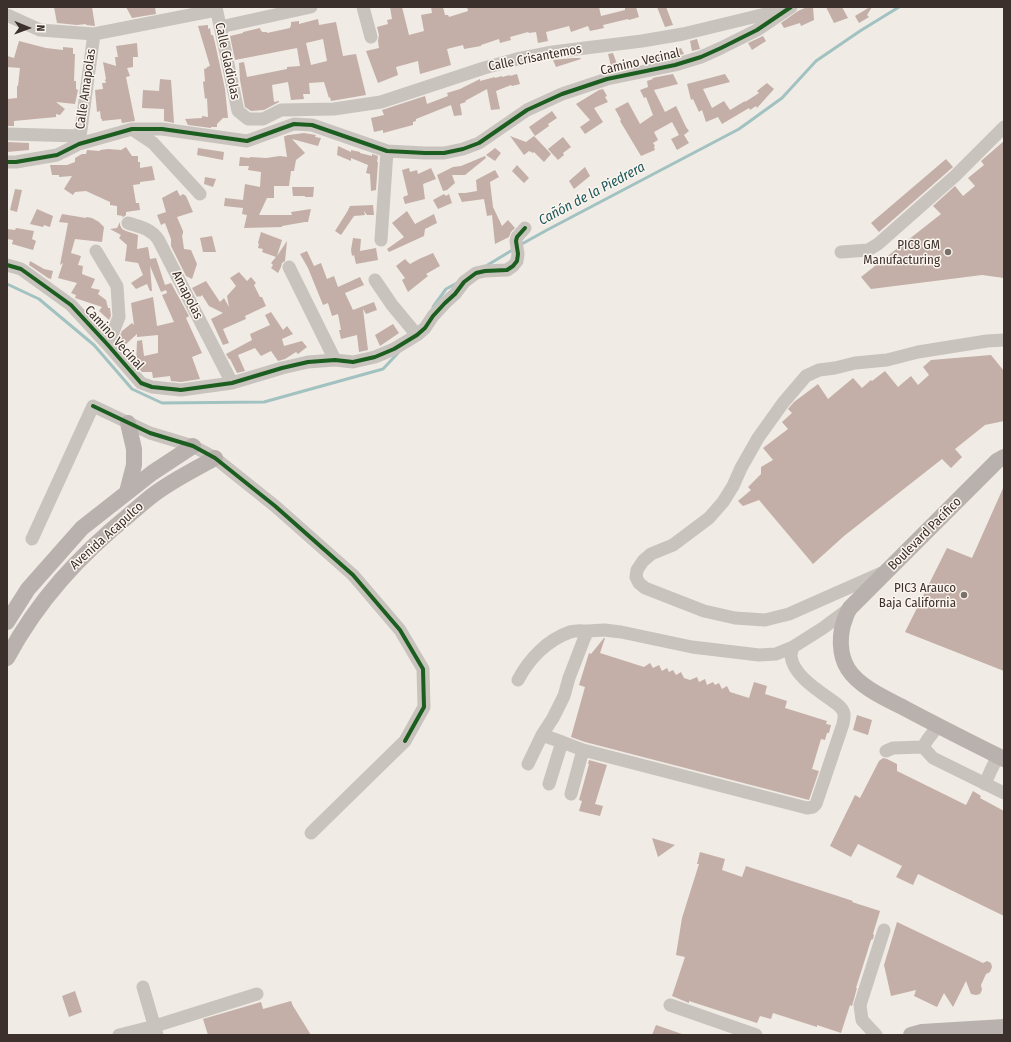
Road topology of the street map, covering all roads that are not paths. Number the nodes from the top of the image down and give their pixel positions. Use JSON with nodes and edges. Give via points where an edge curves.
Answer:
{"nodes":[{"id":1,"x":311,"y":7,"type":"edge"},
{"id":2,"x":363,"y":7,"type":"edge"},
{"id":3,"x":789,"y":8,"type":"edge"},
{"id":4,"x":216,"y":9,"type":"edge"},
{"id":5,"x":7,"y":15,"type":"edge"},
{"id":6,"x":220,"y":27,"type":"junction"},
{"id":7,"x":94,"y":34,"type":"junction"},
{"id":8,"x":371,"y":37,"type":"dead end"},
{"id":9,"x":263,"y":119,"type":"joint"},
{"id":10,"x":1004,"y":127,"type":"edge"},
{"id":11,"x":132,"y":128,"type":"junction"},
{"id":12,"x":7,"y":134,"type":"edge"},
{"id":13,"x":79,"y":140,"type":"junction"},
{"id":14,"x":386,"y":151,"type":"junction"},
{"id":15,"x":7,"y":162,"type":"edge"},
{"id":16,"x":200,"y":194,"type":"dead end"},
{"id":17,"x":128,"y":223,"type":"dead end"},
{"id":18,"x":525,"y":228,"type":"dead end"},
{"id":19,"x":381,"y":240,"type":"dead end"},
{"id":20,"x":96,"y":251,"type":"dead end"},
{"id":21,"x":841,"y":252,"type":"dead end"},
{"id":22,"x":7,"y":265,"type":"edge"},
{"id":23,"x":289,"y":266,"type":"dead end"},
{"id":24,"x":375,"y":280,"type":"dead end"},
{"id":25,"x":417,"y":335,"type":"junction"},
{"id":26,"x":1004,"y":340,"type":"edge"},
{"id":27,"x":108,"y":345,"type":"junction"},
{"id":28,"x":335,"y":360,"type":"junction"},
{"id":29,"x":232,"y":383,"type":"junction"},
{"id":30,"x":128,"y":423,"type":"junction"},
{"id":31,"x":193,"y":446,"type":"junction"},
{"id":32,"x":1004,"y":457,"type":"edge"},
{"id":33,"x":215,"y":458,"type":"junction"},
{"id":34,"x":127,"y":492,"type":"junction"},
{"id":35,"x":32,"y":539,"type":"dead end"},
{"id":36,"x":889,"y":570,"type":"junction"},
{"id":37,"x":850,"y":608,"type":"junction"},
{"id":38,"x":7,"y":622,"type":"edge"},
{"id":39,"x":588,"y":631,"type":"junction"},
{"id":40,"x":793,"y":647,"type":"junction"},
{"id":41,"x":7,"y":658,"type":"edge"},
{"id":42,"x":518,"y":680,"type":"dead end"},
{"id":43,"x":938,"y":726,"type":"junction"},
{"id":44,"x":542,"y":734,"type":"junction"},
{"id":45,"x":562,"y":742,"type":"junction"},
{"id":46,"x":923,"y":747,"type":"junction"},
{"id":47,"x":583,"y":750,"type":"junction"},
{"id":48,"x":886,"y":751,"type":"dead end"},
{"id":49,"x":1001,"y":757,"type":"edge"},
{"id":50,"x":528,"y":764,"type":"dead end"},
{"id":51,"x":549,"y":784,"type":"dead end"},
{"id":52,"x":985,"y":784,"type":"junction"},
{"id":53,"x":1004,"y":793,"type":"edge"},
{"id":54,"x":571,"y":794,"type":"dead end"},
{"id":55,"x":311,"y":833,"type":"dead end"},
{"id":56,"x":884,"y":930,"type":"dead end"},
{"id":57,"x":143,"y":988,"type":"dead end"},
{"id":58,"x":257,"y":994,"type":"dead end"},
{"id":59,"x":670,"y":1005,"type":"dead end"},
{"id":60,"x":1004,"y":1027,"type":"edge"},
{"id":61,"x":156,"y":1030,"type":"edge"},
{"id":62,"x":967,"y":1032,"type":"edge"},
{"id":63,"x":122,"y":1035,"type":"edge"},
{"id":64,"x":756,"y":1035,"type":"edge"},
{"id":65,"x":876,"y":1035,"type":"edge"},
{"id":66,"x":911,"y":1035,"type":"edge"}],
"edges":[{"from":1,"to":6,"type":"street"},
{"from":2,"to":8,"type":"street"},
{"from":3,"to":9,"type":"street","name":"Calle Crisantemos","via":[[642,42],[553,52],[517,59],[381,102],[334,110],[281,110]]},
{"from":3,"to":14,"type":"street","name":"Camino Vecinal","via":[[756,30],[701,57],[607,79],[562,94],[527,110],[479,143],[463,149],[438,153]]},
{"from":4,"to":6,"type":"street","name":"Calle Gladiolas"},
{"from":4,"to":7,"type":"street"},
{"from":5,"to":7,"type":"street","via":[[40,30]]},
{"from":6,"to":9,"type":"street","name":"Calle Gladiolas","via":[[238,111],[248,119]]},
{"from":7,"to":13,"type":"street","name":"Calle Amapolas"},
{"from":10,"to":21,"type":"street","via":[[955,176],[878,244],[868,250]]},
{"from":11,"to":13,"type":"street","name":"Camino Vecinal"},
{"from":11,"to":14,"type":"street","name":"Camino Vecinal","via":[[162,129],[247,141],[294,124],[312,125]]},
{"from":11,"to":16,"type":"street","via":[[154,143]]},
{"from":12,"to":13,"type":"street"},
{"from":13,"to":15,"type":"street","name":"Camino Vecinal","via":[[57,154]]},
{"from":14,"to":19,"type":"street"},
{"from":17,"to":29,"type":"street","name":"Amapolas","via":[[148,230],[158,239]]},
{"from":18,"to":25,"type":"street","name":"Camino Vecinal","via":[[516,241],[518,254],[513,266],[506,270],[476,273],[464,282]]},
{"from":20,"to":27,"type":"street","via":[[117,286],[119,318]]},
{"from":22,"to":27,"type":"street","name":"Camino Vecinal","via":[[21,269],[71,305]]},
{"from":23,"to":28,"type":"street"},
{"from":24,"to":25,"type":"street"},
{"from":25,"to":28,"type":"street","name":"Camino Vecinal","via":[[375,357],[353,362]]},
{"from":26,"to":36,"type":"street","via":[[855,363],[819,370],[806,376],[758,438],[723,502],[709,518],[673,545],[651,554],[637,570],[636,577],[645,588],[704,611],[735,618],[765,620],[789,614]]},
{"from":27,"to":29,"type":"street","name":"Camino Vecinal","via":[[141,383],[152,387],[181,390]]},
{"from":28,"to":29,"type":"street","name":"Camino Vecinal","via":[[308,362]]},
{"from":30,"to":31,"type":"street","via":[[150,433]]},
{"from":30,"to":34,"type":"main road","via":[[134,449],[134,465]]},
{"from":30,"to":35,"type":"street","via":[[93,406]]},
{"from":31,"to":33,"type":"street"},
{"from":31,"to":34,"type":"main road","name":"Avenida Acapulco","via":[[152,472]]},
{"from":32,"to":36,"type":"main road","name":"Boulevard Pacífico"},
{"from":33,"to":41,"type":"main road","name":"Avenida Acapulco","via":[[159,490],[104,535],[69,570],[46,598],[24,628]]},
{"from":33,"to":55,"type":"street","via":[[353,574],[400,630],[423,669],[424,707],[405,741]]},
{"from":34,"to":38,"type":"main road","name":"Avenida Acapulco","via":[[82,528],[28,589]]},
{"from":36,"to":37,"type":"main road","name":"Boulevard Pacífico"},
{"from":37,"to":40,"type":"street"},
{"from":37,"to":43,"type":"main road","name":"Boulevard Pacífico","via":[[841,631],[841,648],[849,670],[872,691]]},
{"from":39,"to":40,"type":"street","via":[[611,631],[692,647],[759,655],[776,654]]},
{"from":39,"to":42,"type":"street","via":[[570,632],[546,646],[532,658]]},
{"from":39,"to":44,"type":"street","via":[[564,696]]},
{"from":40,"to":47,"type":"street","via":[[791,656],[801,677],[838,705],[845,716],[813,807],[806,808]]},
{"from":43,"to":46,"type":"street"},
{"from":43,"to":49,"type":"main road","name":"Boulevard Pacífico"},
{"from":44,"to":45,"type":"street"},
{"from":44,"to":50,"type":"street"},
{"from":45,"to":47,"type":"street"},
{"from":45,"to":51,"type":"street"},
{"from":46,"to":48,"type":"street","via":[[893,748]]},
{"from":46,"to":52,"type":"street","via":[[933,758]]},
{"from":47,"to":54,"type":"street"},
{"from":49,"to":52,"type":"street"},
{"from":52,"to":53,"type":"street"},
{"from":56,"to":65,"type":"street","via":[[860,1005],[862,1020]]},
{"from":57,"to":61,"type":"street"},
{"from":58,"to":61,"type":"street"},
{"from":59,"to":64,"type":"street"},
{"from":60,"to":62,"type":"main road"},
{"from":61,"to":63,"type":"street"},
{"from":62,"to":66,"type":"main road","via":[[922,1032]]}]}
